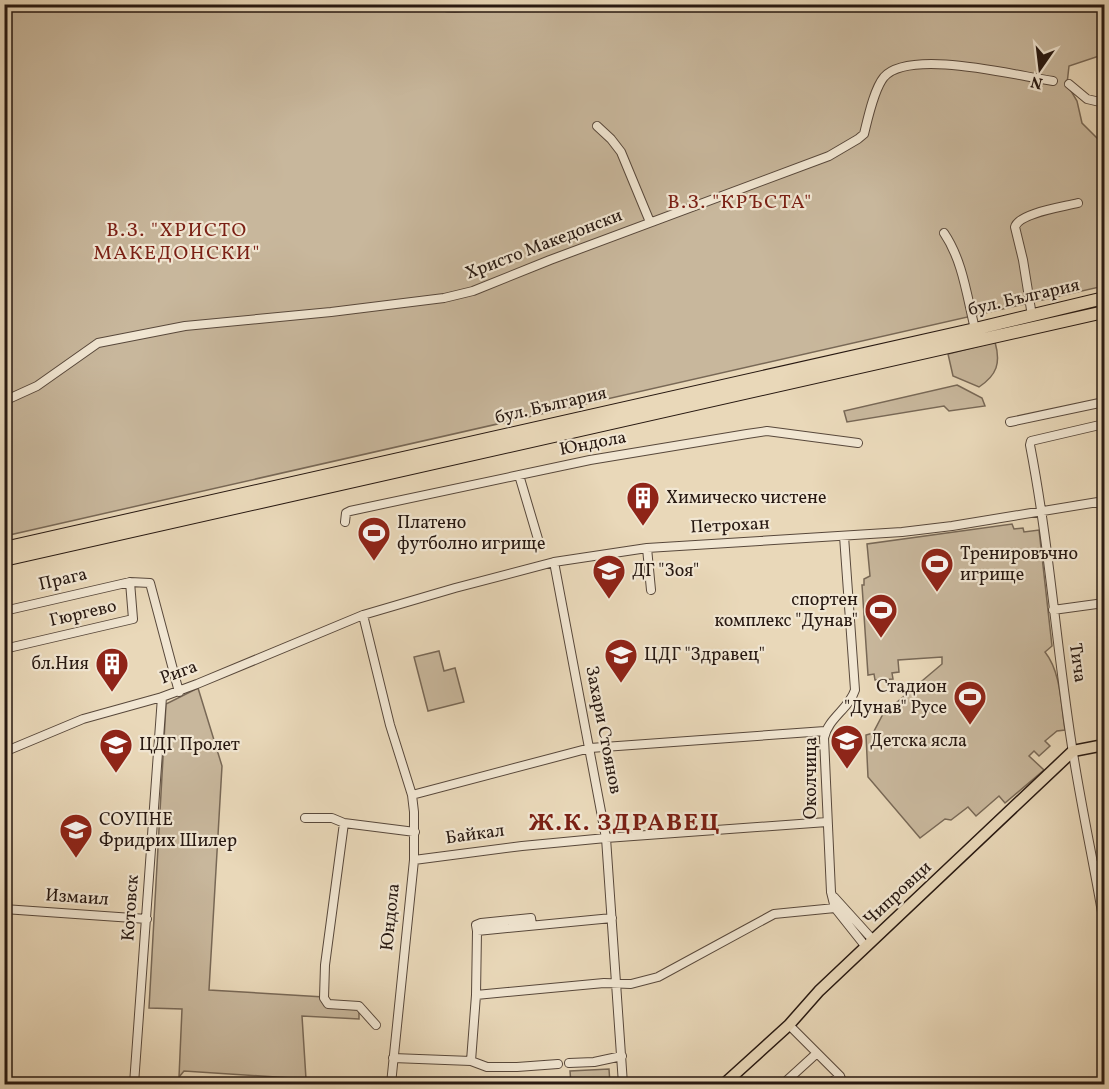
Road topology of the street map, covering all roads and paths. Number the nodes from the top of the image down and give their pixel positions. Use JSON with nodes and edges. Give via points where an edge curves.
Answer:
{"nodes":[{"id":1,"x":5,"y":4,"type":"edge"},
{"id":2,"x":426,"y":4,"type":"edge"},
{"id":3,"x":495,"y":4,"type":"edge"},
{"id":4,"x":4,"y":10,"type":"edge"},
{"id":5,"x":4,"y":76,"type":"edge"},
{"id":6,"x":4,"y":81,"type":"edge"},
{"id":7,"x":1053,"y":81,"type":"dead end"},
{"id":8,"x":1069,"y":84,"type":"dead end"},
{"id":9,"x":1104,"y":103,"type":"edge"},
{"id":10,"x":597,"y":126,"type":"dead end"},
{"id":11,"x":1078,"y":203,"type":"dead end"},
{"id":12,"x":650,"y":222,"type":"junction"},
{"id":13,"x":945,"y":234,"type":"dead end"},
{"id":14,"x":1104,"y":298,"type":"edge"},
{"id":15,"x":1104,"y":312,"type":"edge"},
{"id":16,"x":1032,"y":316,"type":"junction"},
{"id":17,"x":975,"y":329,"type":"junction"},
{"id":18,"x":4,"y":401,"type":"edge"},
{"id":19,"x":1104,"y":402,"type":"edge"},
{"id":20,"x":1011,"y":422,"type":"dead end"},
{"id":21,"x":1104,"y":424,"type":"edge"},
{"id":22,"x":858,"y":443,"type":"dead end"},
{"id":23,"x":519,"y":475,"type":"junction"},
{"id":24,"x":1103,"y":501,"type":"edge"},
{"id":25,"x":1043,"y":512,"type":"junction"},
{"id":26,"x":1104,"y":520,"type":"edge"},
{"id":27,"x":345,"y":522,"type":"dead end"},
{"id":28,"x":844,"y":536,"type":"junction"},
{"id":29,"x":538,"y":539,"type":"dead end"},
{"id":30,"x":4,"y":548,"type":"edge"},
{"id":31,"x":646,"y":548,"type":"junction"},
{"id":32,"x":4,"y":560,"type":"edge"},
{"id":33,"x":554,"y":562,"type":"junction"},
{"id":34,"x":130,"y":582,"type":"junction"},
{"id":35,"x":651,"y":590,"type":"dead end"},
{"id":36,"x":1104,"y":603,"type":"edge"},
{"id":37,"x":1053,"y":610,"type":"junction"},
{"id":38,"x":4,"y":611,"type":"edge"},
{"id":39,"x":363,"y":615,"type":"junction"},
{"id":40,"x":4,"y":649,"type":"edge"},
{"id":41,"x":178,"y":692,"type":"junction"},
{"id":42,"x":162,"y":697,"type":"junction"},
{"id":43,"x":825,"y":731,"type":"junction"},
{"id":44,"x":1104,"y":745,"type":"edge"},
{"id":45,"x":590,"y":748,"type":"junction"},
{"id":46,"x":1072,"y":751,"type":"junction"},
{"id":47,"x":4,"y":752,"type":"edge"},
{"id":48,"x":412,"y":795,"type":"junction"},
{"id":49,"x":305,"y":818,"type":"dead end"},
{"id":50,"x":827,"y":822,"type":"junction"},
{"id":51,"x":344,"y":823,"type":"junction"},
{"id":52,"x":415,"y":832,"type":"junction"},
{"id":53,"x":606,"y":838,"type":"junction"},
{"id":54,"x":414,"y":860,"type":"junction"},
{"id":55,"x":1104,"y":865,"type":"edge"},
{"id":56,"x":1095,"y":866,"type":"junction"},
{"id":57,"x":831,"y":892,"type":"junction"},
{"id":58,"x":836,"y":908,"type":"junction"},
{"id":59,"x":4,"y":909,"type":"edge"},
{"id":60,"x":612,"y":918,"type":"junction"},
{"id":61,"x":147,"y":919,"type":"junction"},
{"id":62,"x":1104,"y":924,"type":"edge"},
{"id":63,"x":870,"y":944,"type":"junction"},
{"id":64,"x":617,"y":983,"type":"junction"},
{"id":65,"x":476,"y":996,"type":"junction"},
{"id":66,"x":376,"y":1025,"type":"dead end"},
{"id":67,"x":789,"y":1025,"type":"junction"},
{"id":68,"x":817,"y":1053,"type":"junction"},
{"id":69,"x":622,"y":1056,"type":"junction"},
{"id":70,"x":393,"y":1058,"type":"junction"},
{"id":71,"x":471,"y":1061,"type":"junction"},
{"id":72,"x":569,"y":1063,"type":"dead end"},
{"id":73,"x":558,"y":1064,"type":"dead end"},
{"id":74,"x":842,"y":1080,"type":"edge"},
{"id":75,"x":134,"y":1084,"type":"edge"},
{"id":76,"x":390,"y":1084,"type":"edge"},
{"id":77,"x":623,"y":1084,"type":"edge"},
{"id":78,"x":724,"y":1084,"type":"edge"},
{"id":79,"x":783,"y":1084,"type":"edge"},
{"id":80,"x":829,"y":1084,"type":"edge"}],
"edges":[{"from":1,"to":4,"type":"street"},
{"from":2,"to":3,"type":"street"},
{"from":5,"to":6,"type":"street"},
{"from":7,"to":12,"type":"street","name":"Христо Македонски","via":[[944,63],[894,70],[878,87],[864,134],[858,139],[818,160]]},
{"from":8,"to":9,"type":"street","via":[[1087,99]]},
{"from":10,"to":12,"type":"street","via":[[621,152]]},
{"from":11,"to":16,"type":"street","via":[[1016,222]]},
{"from":12,"to":18,"type":"street","name":"Христо Македонски","via":[[473,291],[444,298],[184,326],[98,343],[37,386]]},
{"from":13,"to":17,"type":"street","via":[[961,270]]},
{"from":14,"to":16,"type":"highway","name":"бул. България"},
{"from":15,"to":32,"type":"highway","name":"бул. България"},
{"from":16,"to":17,"type":"highway","name":"бул. България"},
{"from":17,"to":30,"type":"highway","name":"бул. България"},
{"from":19,"to":20,"type":"street"},
{"from":21,"to":25,"type":"street","name":"Тича","via":[[1031,441]]},
{"from":22,"to":23,"type":"street","name":"Юндола","via":[[767,431]]},
{"from":23,"to":27,"type":"street","name":"Юндола","via":[[350,511]]},
{"from":23,"to":29,"type":"street"},
{"from":24,"to":25,"type":"street","name":"Петрохан"},
{"from":24,"to":26,"type":"street"},
{"from":25,"to":28,"type":"street","name":"Петрохан","via":[[912,531]]},
{"from":25,"to":37,"type":"street","name":"Тича"},
{"from":28,"to":31,"type":"street","name":"Петрохан"},
{"from":28,"to":43,"type":"street","name":"Околчица","via":[[855,690]]},
{"from":31,"to":33,"type":"street","name":"Петрохан"},
{"from":31,"to":35,"type":"street"},
{"from":33,"to":39,"type":"street","name":"Петрохан"},
{"from":33,"to":45,"type":"street","name":"Захари Стоянов"},
{"from":34,"to":38,"type":"street","name":"Прага"},
{"from":34,"to":40,"type":"street","name":"Гюргево","via":[[133,619]]},
{"from":34,"to":41,"type":"street","via":[[150,583]]},
{"from":36,"to":37,"type":"street"},
{"from":37,"to":46,"type":"street","name":"Тича"},
{"from":39,"to":41,"type":"street","name":"Рига"},
{"from":39,"to":48,"type":"street","name":"Юндола"},
{"from":41,"to":42,"type":"street","name":"Рига"},
{"from":42,"to":47,"type":"street","name":"Рига","via":[[83,719]]},
{"from":42,"to":61,"type":"street","name":"Котовск"},
{"from":43,"to":45,"type":"street"},
{"from":43,"to":50,"type":"street","name":"Околчица"},
{"from":44,"to":46,"type":"main road"},
{"from":45,"to":48,"type":"street"},
{"from":45,"to":53,"type":"street","name":"Захари Стоянов"},
{"from":46,"to":56,"type":"street","name":"Тича"},
{"from":46,"to":63,"type":"main road","name":"Чипровци"},
{"from":48,"to":52,"type":"street","name":"Юндола"},
{"from":49,"to":51,"type":"street","via":[[332,818]]},
{"from":50,"to":53,"type":"street","name":"Байкал"},
{"from":50,"to":57,"type":"street","name":"Околчица"},
{"from":51,"to":52,"type":"street"},
{"from":51,"to":66,"type":"street","via":[[324,998],[328,1004],[359,1006]]},
{"from":52,"to":54,"type":"street","name":"Юндола"},
{"from":53,"to":54,"type":"street","name":"Байкал"},
{"from":53,"to":60,"type":"street","name":"Захари Стоянов"},
{"from":54,"to":70,"type":"street","name":"Юндола"},
{"from":55,"to":56,"type":"street"},
{"from":56,"to":62,"type":"street","name":"Тича"},
{"from":57,"to":58,"type":"street","name":"Околчица"},
{"from":57,"to":63,"type":"street"},
{"from":58,"to":63,"type":"street"},
{"from":58,"to":64,"type":"street","via":[[774,914],[658,977],[631,984]]},
{"from":59,"to":61,"type":"street","name":"Измаил"},
{"from":60,"to":64,"type":"street","name":"Захари Стоянов"},
{"from":60,"to":65,"type":"street","via":[[477,931]]},
{"from":61,"to":75,"type":"street","name":"Котовск"},
{"from":63,"to":67,"type":"main road","name":"Чипровци"},
{"from":64,"to":65,"type":"street"},
{"from":64,"to":69,"type":"street","name":"Захари Стоянов"},
{"from":65,"to":71,"type":"street"},
{"from":67,"to":68,"type":"street"},
{"from":67,"to":78,"type":"main road","name":"Чипровци"},
{"from":68,"to":74,"type":"street"},
{"from":68,"to":79,"type":"street"},
{"from":69,"to":72,"type":"street"},
{"from":69,"to":77,"type":"street","name":"Захари Стоянов"},
{"from":70,"to":71,"type":"street"},
{"from":70,"to":76,"type":"street","name":"Юндола"},
{"from":71,"to":73,"type":"street","via":[[487,1067]]},
{"from":74,"to":80,"type":"street"}]}
